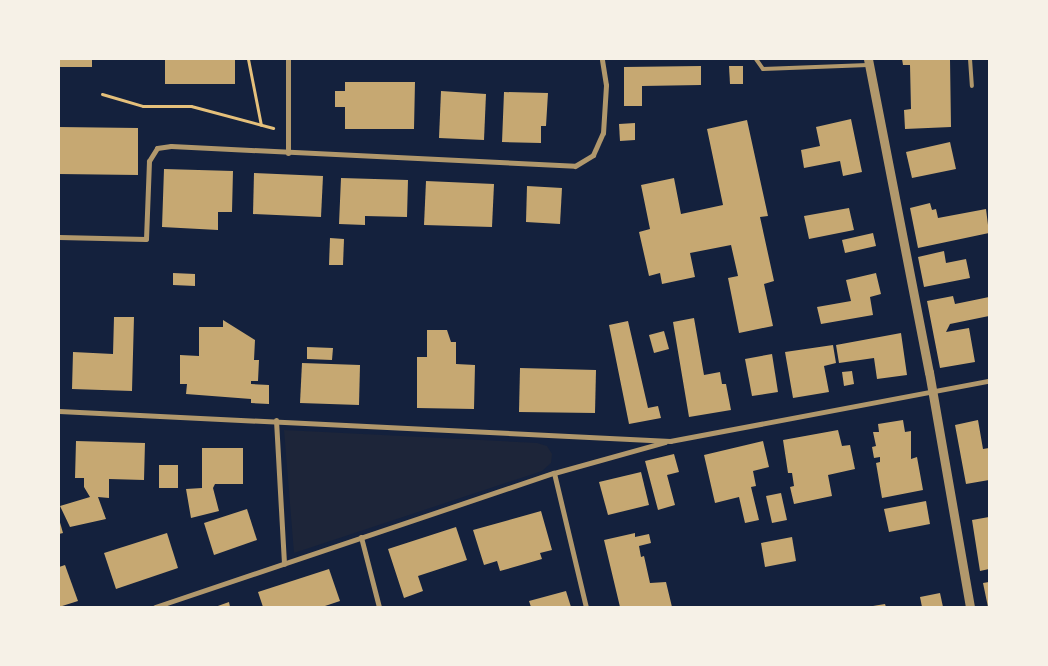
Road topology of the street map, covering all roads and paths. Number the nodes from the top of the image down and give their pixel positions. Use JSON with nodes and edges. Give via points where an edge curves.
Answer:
{"nodes":[{"id":1,"x":248,"y":59,"type":"edge"},
{"id":2,"x":288,"y":59,"type":"edge"},
{"id":3,"x":602,"y":59,"type":"edge"},
{"id":4,"x":756,"y":59,"type":"edge"},
{"id":5,"x":970,"y":59,"type":"edge"},
{"id":6,"x":869,"y":62,"type":"edge"},
{"id":7,"x":972,"y":86,"type":"dead end"},
{"id":8,"x":102,"y":94,"type":"dead end"},
{"id":9,"x":261,"y":125,"type":"junction"},
{"id":10,"x":288,"y":132,"type":"junction"},
{"id":11,"x":288,"y":153,"type":"junction"},
{"id":12,"x":59,"y":237,"type":"edge"},
{"id":13,"x":989,"y":381,"type":"edge"},
{"id":14,"x":933,"y":393,"type":"junction"},
{"id":15,"x":59,"y":410,"type":"edge"},
{"id":16,"x":276,"y":420,"type":"junction"},
{"id":17,"x":670,"y":441,"type":"junction"},
{"id":18,"x":554,"y":473,"type":"junction"},
{"id":19,"x":360,"y":538,"type":"junction"},
{"id":20,"x":284,"y":564,"type":"junction"},
{"id":21,"x":155,"y":607,"type":"edge"},
{"id":22,"x":379,"y":607,"type":"edge"},
{"id":23,"x":586,"y":607,"type":"edge"},
{"id":24,"x":970,"y":607,"type":"edge"}],
"edges":[{"from":1,"to":9,"type":"path"},
{"from":2,"to":10,"type":"street"},
{"from":3,"to":11,"type":"street","via":[[606,85],[603,133],[593,155],[575,166]]},
{"from":4,"to":6,"type":"lane","via":[[763,69]]},
{"from":5,"to":7,"type":"lane"},
{"from":6,"to":14,"type":"street"},
{"from":8,"to":9,"type":"path","via":[[143,106],[191,106]]},
{"from":9,"to":10,"type":"path"},
{"from":10,"to":11,"type":"street"},
{"from":11,"to":12,"type":"street","via":[[171,146],[157,148],[149,161],[146,238]]},
{"from":13,"to":14,"type":"street"},
{"from":14,"to":17,"type":"street"},
{"from":14,"to":24,"type":"street"},
{"from":15,"to":16,"type":"street"},
{"from":16,"to":17,"type":"street"},
{"from":16,"to":20,"type":"street"},
{"from":17,"to":18,"type":"street"},
{"from":18,"to":19,"type":"street"},
{"from":18,"to":23,"type":"street"},
{"from":19,"to":20,"type":"street"},
{"from":19,"to":22,"type":"street"},
{"from":20,"to":21,"type":"street"}]}
